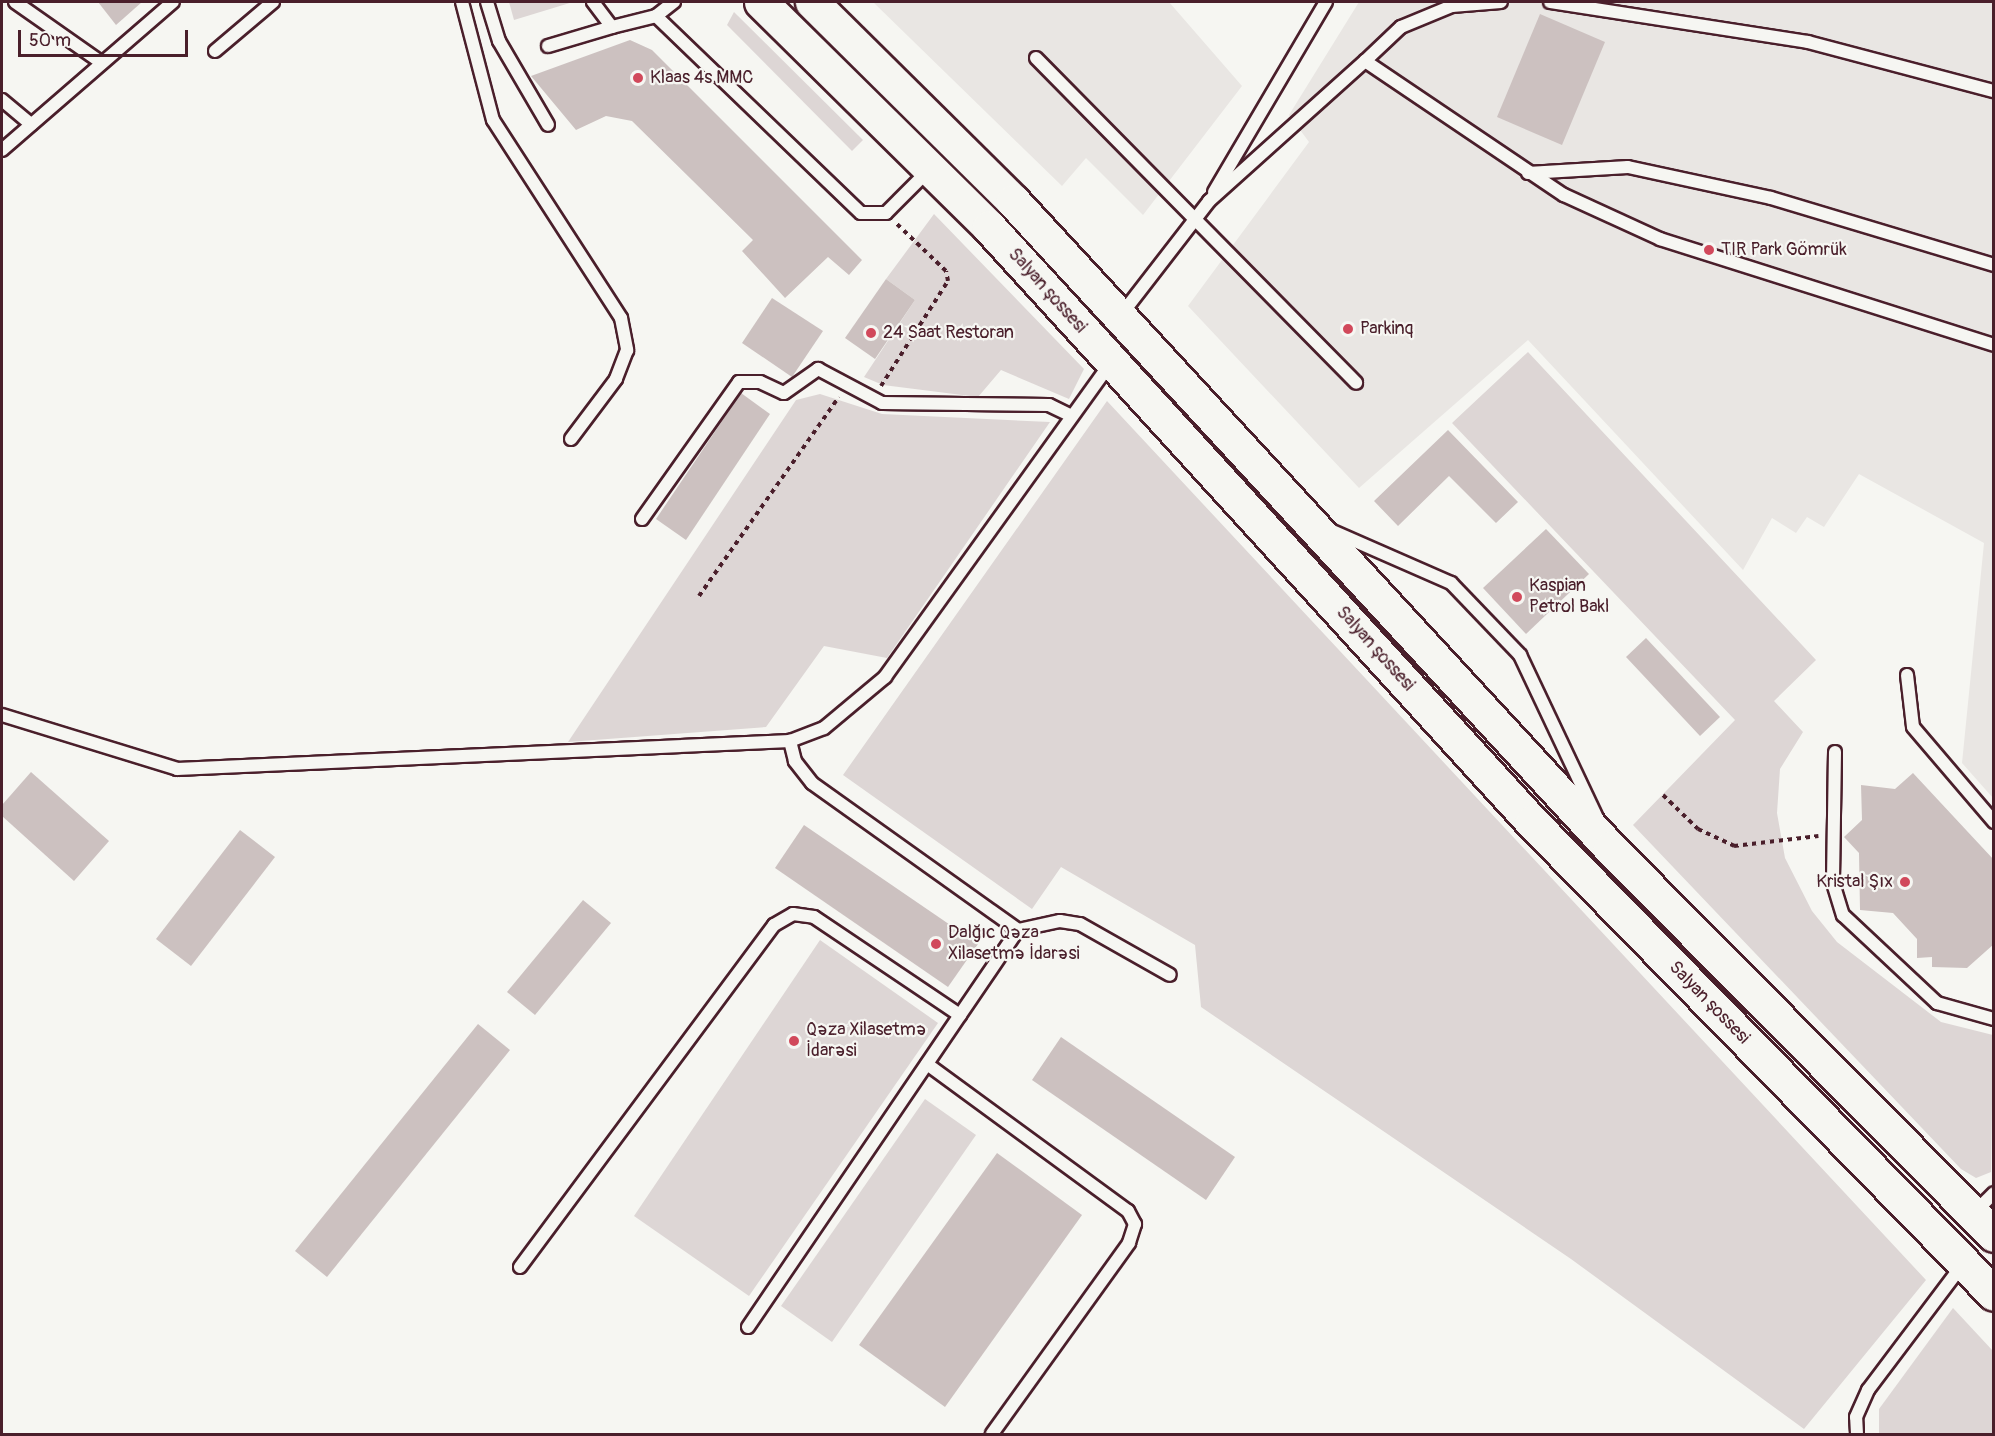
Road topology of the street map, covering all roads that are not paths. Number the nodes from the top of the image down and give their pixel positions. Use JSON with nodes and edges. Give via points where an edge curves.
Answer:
{"nodes":[{"id":1,"x":15,"y":2,"type":"edge"},
{"id":2,"x":173,"y":2,"type":"edge"},
{"id":3,"x":273,"y":2,"type":"edge"},
{"id":4,"x":462,"y":2,"type":"edge"},
{"id":5,"x":487,"y":2,"type":"edge"},
{"id":6,"x":593,"y":2,"type":"edge"},
{"id":7,"x":674,"y":2,"type":"edge"},
{"id":8,"x":761,"y":2,"type":"edge"},
{"id":9,"x":812,"y":2,"type":"edge"},
{"id":10,"x":819,"y":2,"type":"edge"},
{"id":11,"x":1326,"y":2,"type":"edge"},
{"id":12,"x":1501,"y":2,"type":"edge"},
{"id":13,"x":1550,"y":2,"type":"edge"},
{"id":14,"x":656,"y":16,"type":"junction"},
{"id":15,"x":612,"y":27,"type":"junction"},
{"id":16,"x":849,"y":37,"type":"junction"},
{"id":17,"x":548,"y":46,"type":"dead end"},
{"id":18,"x":215,"y":51,"type":"dead end"},
{"id":19,"x":1036,"y":58,"type":"dead end"},
{"id":20,"x":1365,"y":61,"type":"junction"},
{"id":21,"x":102,"y":63,"type":"junction"},
{"id":22,"x":1994,"y":91,"type":"edge"},
{"id":23,"x":2,"y":100,"type":"edge"},
{"id":24,"x":31,"y":124,"type":"junction"},
{"id":25,"x":548,"y":125,"type":"dead end"},
{"id":26,"x":2,"y":150,"type":"edge"},
{"id":27,"x":930,"y":168,"type":"junction"},
{"id":28,"x":1528,"y":173,"type":"junction"},
{"id":29,"x":1209,"y":201,"type":"junction"},
{"id":30,"x":1196,"y":219,"type":"junction"},
{"id":31,"x":1994,"y":265,"type":"edge"},
{"id":32,"x":1120,"y":316,"type":"junction"},
{"id":33,"x":1994,"y":345,"type":"edge"},
{"id":34,"x":1112,"y":361,"type":"junction"},
{"id":35,"x":1356,"y":383,"type":"dead end"},
{"id":36,"x":1072,"y":416,"type":"junction"},
{"id":37,"x":571,"y":439,"type":"dead end"},
{"id":38,"x":642,"y":519,"type":"dead end"},
{"id":39,"x":1308,"y":522,"type":"junction"},
{"id":40,"x":1907,"y":675,"type":"dead end"},
{"id":41,"x":2,"y":716,"type":"edge"},
{"id":42,"x":790,"y":741,"type":"junction"},
{"id":43,"x":1835,"y":752,"type":"dead end"},
{"id":44,"x":1994,"y":822,"type":"edge"},
{"id":45,"x":1610,"y":848,"type":"junction"},
{"id":46,"x":1018,"y":930,"type":"junction"},
{"id":47,"x":1170,"y":975,"type":"dead end"},
{"id":48,"x":960,"y":1015,"type":"junction"},
{"id":49,"x":1994,"y":1019,"type":"edge"},
{"id":50,"x":927,"y":1064,"type":"junction"},
{"id":51,"x":1987,"y":1214,"type":"edge"},
{"id":52,"x":1964,"y":1264,"type":"junction"},
{"id":53,"x":520,"y":1267,"type":"dead end"},
{"id":54,"x":1994,"y":1293,"type":"edge"},
{"id":55,"x":748,"y":1327,"type":"dead end"},
{"id":56,"x":992,"y":1434,"type":"edge"},
{"id":57,"x":1857,"y":1434,"type":"edge"}],
"edges":[{"from":1,"to":21,"type":"lane"},
{"from":2,"to":21,"type":"lane"},
{"from":3,"to":18,"type":"lane"},
{"from":4,"to":37,"type":"lane","via":[[493,120],[621,318],[627,350],[616,379]]},
{"from":5,"to":25,"type":"lane","via":[[503,49]]},
{"from":6,"to":15,"type":"lane"},
{"from":7,"to":14,"type":"lane"},
{"from":8,"to":27,"type":"highway","name":"Salyan şossesi"},
{"from":9,"to":16,"type":"highway"},
{"from":10,"to":16,"type":"highway"},
{"from":11,"to":29,"type":"lane"},
{"from":12,"to":20,"type":"lane","via":[[1452,6],[1401,27]]},
{"from":13,"to":22,"type":"lane","via":[[1808,42]]},
{"from":14,"to":15,"type":"lane"},
{"from":14,"to":27,"type":"lane","via":[[848,203],[872,217],[886,213]]},
{"from":15,"to":17,"type":"lane"},
{"from":16,"to":32,"type":"highway","name":"Salyan şossesi"},
{"from":19,"to":30,"type":"lane"},
{"from":20,"to":28,"type":"lane"},
{"from":20,"to":29,"type":"lane"},
{"from":21,"to":24,"type":"lane"},
{"from":23,"to":24,"type":"lane"},
{"from":24,"to":26,"type":"lane"},
{"from":27,"to":34,"type":"highway","name":"Salyan şossesi"},
{"from":28,"to":31,"type":"lane","via":[[1628,167],[1771,198]]},
{"from":28,"to":33,"type":"lane","via":[[1660,239]]},
{"from":29,"to":30,"type":"lane"},
{"from":30,"to":32,"type":"lane"},
{"from":30,"to":35,"type":"lane"},
{"from":32,"to":39,"type":"highway","name":"Salyan şossesi"},
{"from":34,"to":36,"type":"lane"},
{"from":34,"to":52,"type":"highway","name":"Salyan şossesi","via":[[1532,822]]},
{"from":36,"to":38,"type":"lane","via":[[1049,405],[897,405],[873,399],[818,369],[784,393],[760,382],[739,381]]},
{"from":36,"to":42,"type":"lane","via":[[885,677],[824,728]]},
{"from":39,"to":45,"type":"highway","name":"Salyan şossesi"},
{"from":39,"to":45,"type":"lane","via":[[1451,583],[1520,655]]},
{"from":40,"to":44,"type":"lane","via":[[1913,727]]},
{"from":41,"to":42,"type":"lane","via":[[177,769]]},
{"from":42,"to":46,"type":"lane","via":[[795,761],[812,783]]},
{"from":43,"to":49,"type":"lane","via":[[1833,883],[1843,915],[1937,1003]]},
{"from":45,"to":51,"type":"highway","name":"Salyan şossesi"},
{"from":46,"to":47,"type":"lane","via":[[1060,921],[1080,924]]},
{"from":46,"to":48,"type":"lane"},
{"from":48,"to":50,"type":"lane"},
{"from":48,"to":53,"type":"lane","via":[[814,917],[793,914],[774,925]]},
{"from":50,"to":55,"type":"lane"},
{"from":50,"to":56,"type":"lane","via":[[1128,1211],[1135,1224],[1129,1243]]},
{"from":52,"to":54,"type":"highway","name":"Salyan şossesi"},
{"from":52,"to":57,"type":"lane","via":[[1868,1390],[1856,1417]]}]}
